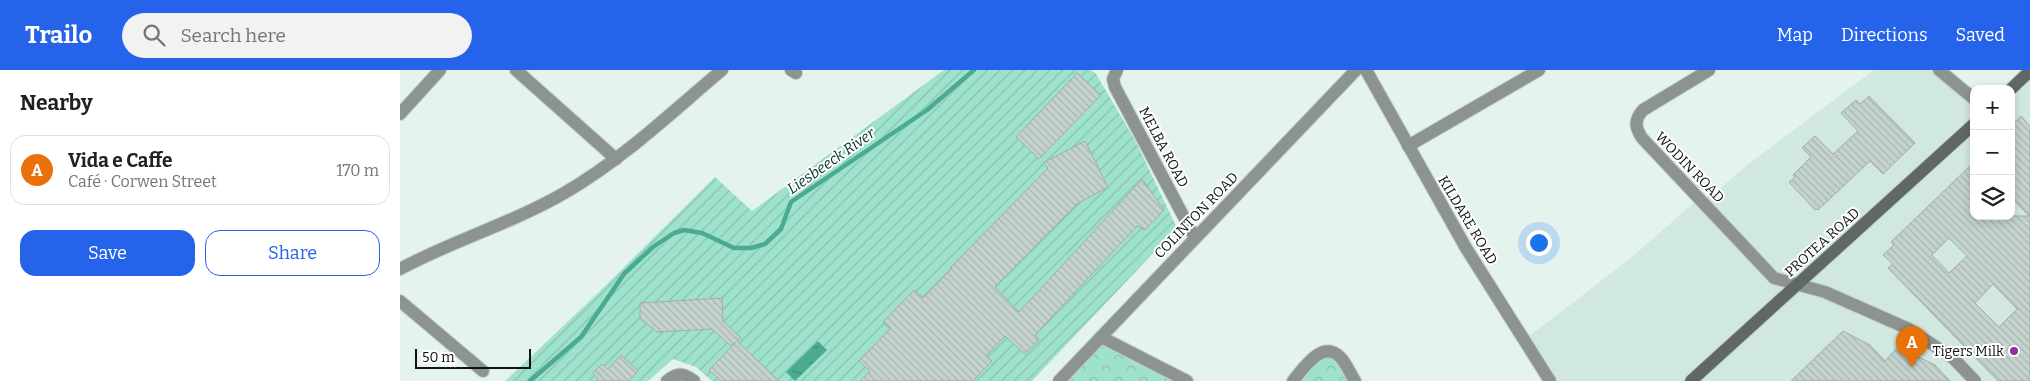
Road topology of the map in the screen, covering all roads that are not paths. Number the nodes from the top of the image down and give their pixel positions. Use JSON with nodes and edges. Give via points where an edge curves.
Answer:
{"nodes":[{"id":1,"x":440,"y":70,"type":"edge"},
{"id":2,"x":516,"y":70,"type":"edge"},
{"id":3,"x":722,"y":70,"type":"edge"},
{"id":4,"x":1117,"y":70,"type":"edge"},
{"id":5,"x":1356,"y":70,"type":"edge"},
{"id":6,"x":1366,"y":70,"type":"edge"},
{"id":7,"x":1539,"y":70,"type":"edge"},
{"id":8,"x":1709,"y":70,"type":"edge"},
{"id":9,"x":1939,"y":70,"type":"edge"},
{"id":10,"x":2030,"y":71,"type":"edge"},
{"id":11,"x":2015,"y":85,"type":"edge"},
{"id":12,"x":1970,"y":96,"type":"edge"},
{"id":13,"x":400,"y":114,"type":"edge"},
{"id":14,"x":1970,"y":128,"type":"edge"},
{"id":15,"x":1408,"y":146,"type":"junction"},
{"id":16,"x":616,"y":159,"type":"junction"},
{"id":17,"x":1195,"y":238,"type":"junction"},
{"id":18,"x":400,"y":270,"type":"edge"},
{"id":19,"x":1798,"y":284,"type":"junction"},
{"id":20,"x":400,"y":301,"type":"edge"},
{"id":21,"x":1101,"y":337,"type":"junction"},
{"id":22,"x":483,"y":371,"type":"dead end"},
{"id":23,"x":667,"y":381,"type":"edge"},
{"id":24,"x":694,"y":381,"type":"edge"},
{"id":25,"x":1059,"y":381,"type":"edge"},
{"id":26,"x":1187,"y":381,"type":"edge"},
{"id":27,"x":1292,"y":381,"type":"edge"},
{"id":28,"x":1355,"y":381,"type":"edge"},
{"id":29,"x":1550,"y":381,"type":"edge"},
{"id":30,"x":1690,"y":381,"type":"edge"},
{"id":31,"x":1975,"y":381,"type":"edge"}],
"edges":[{"from":1,"to":13,"type":"street"},
{"from":2,"to":16,"type":"street"},
{"from":3,"to":16,"type":"street"},
{"from":4,"to":17,"type":"street","name":"MELBA ROAD","via":[[1113,79],[1115,87]]},
{"from":5,"to":17,"type":"street","name":"COLINTON ROAD"},
{"from":6,"to":15,"type":"street","name":"KILDARE ROAD"},
{"from":7,"to":15,"type":"street"},
{"from":8,"to":19,"type":"street","name":"WODIN ROAD","via":[[1643,110],[1636,119],[1638,131],[1774,278]]},
{"from":9,"to":12,"type":"street"},
{"from":10,"to":11,"type":"main road"},
{"from":14,"to":19,"type":"main road","name":"PROTEA ROAD"},
{"from":15,"to":29,"type":"street","name":"KILDARE ROAD","via":[[1466,248]]},
{"from":16,"to":18,"type":"street","via":[[567,192],[524,215]]},
{"from":17,"to":21,"type":"street","name":"COLINTON ROAD"},
{"from":19,"to":30,"type":"main road","name":"PROTEA ROAD"},
{"from":19,"to":31,"type":"street","name":"WODIN ROAD","via":[[1832,295],[1909,329],[1953,358]]},
{"from":20,"to":22,"type":"street"},
{"from":21,"to":25,"type":"street","name":"COLINTON ROAD"},
{"from":21,"to":26,"type":"street"},
{"from":23,"to":24,"type":"street","via":[[681,374]]},
{"from":27,"to":28,"type":"street","via":[[1314,357],[1326,352],[1340,357]]}]}
